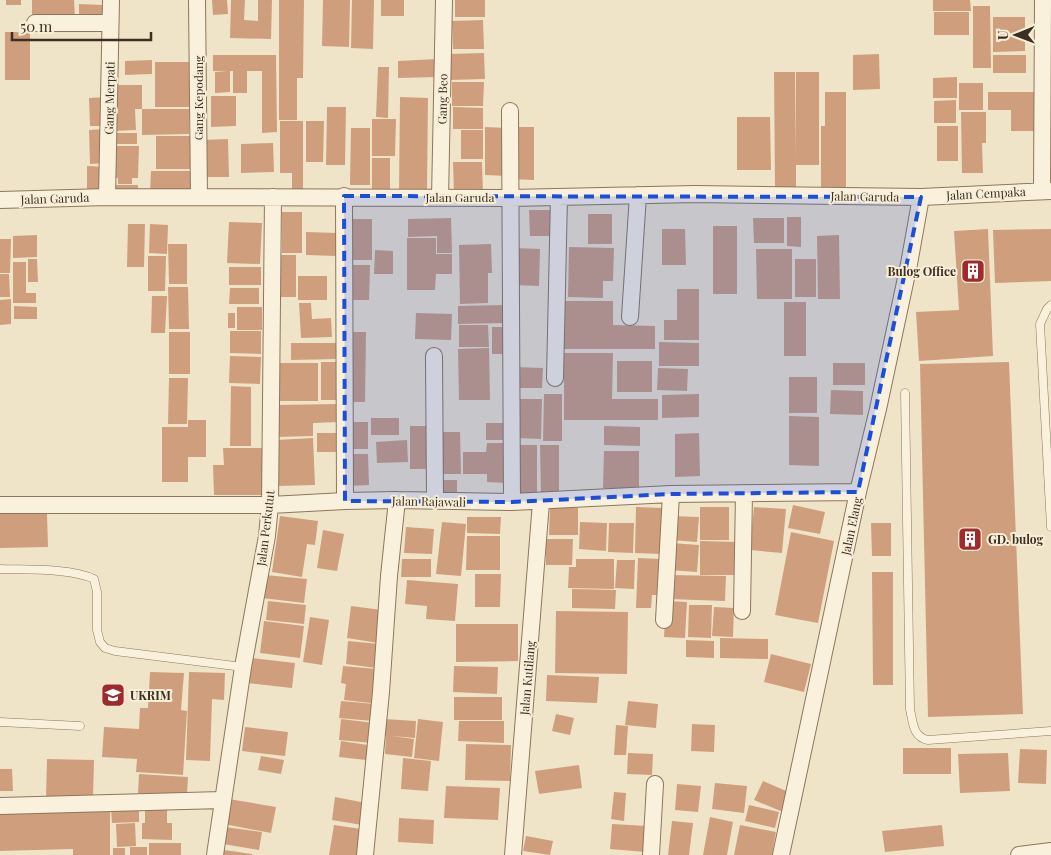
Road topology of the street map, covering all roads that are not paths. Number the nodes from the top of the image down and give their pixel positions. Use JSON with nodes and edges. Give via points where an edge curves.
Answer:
{"nodes":[{"id":1,"x":111,"y":0,"type":"edge"},
{"id":2,"x":197,"y":0,"type":"edge"},
{"id":3,"x":444,"y":0,"type":"edge"},
{"id":4,"x":1043,"y":0,"type":"edge"},
{"id":5,"x":35,"y":23,"type":"dead end"},
{"id":6,"x":110,"y":23,"type":"junction"},
{"id":7,"x":510,"y":111,"type":"dead end"},
{"id":8,"x":1046,"y":191,"type":"edge"},
{"id":9,"x":638,"y":195,"type":"junction"},
{"id":10,"x":344,"y":196,"type":"junction"},
{"id":11,"x":921,"y":196,"type":"junction"},
{"id":12,"x":107,"y":197,"type":"junction"},
{"id":13,"x":198,"y":197,"type":"junction"},
{"id":14,"x":273,"y":197,"type":"junction"},
{"id":15,"x":559,"y":197,"type":"junction"},
{"id":16,"x":440,"y":198,"type":"junction"},
{"id":17,"x":510,"y":198,"type":"junction"},
{"id":18,"x":0,"y":200,"type":"edge"},
{"id":19,"x":1051,"y":305,"type":"edge"},
{"id":20,"x":630,"y":317,"type":"dead end"},
{"id":21,"x":434,"y":356,"type":"dead end"},
{"id":22,"x":555,"y":378,"type":"dead end"},
{"id":23,"x":905,"y":393,"type":"dead end"},
{"id":24,"x":858,"y":492,"type":"junction"},
{"id":25,"x":744,"y":493,"type":"junction"},
{"id":26,"x":671,"y":494,"type":"junction"},
{"id":27,"x":397,"y":500,"type":"junction"},
{"id":28,"x":435,"y":500,"type":"junction"},
{"id":29,"x":345,"y":501,"type":"junction"},
{"id":30,"x":512,"y":502,"type":"junction"},
{"id":31,"x":542,"y":502,"type":"junction"},
{"id":32,"x":0,"y":505,"type":"edge"},
{"id":33,"x":270,"y":505,"type":"junction"},
{"id":34,"x":1051,"y":527,"type":"edge"},
{"id":35,"x":0,"y":569,"type":"edge"},
{"id":36,"x":742,"y":610,"type":"dead end"},
{"id":37,"x":664,"y":620,"type":"dead end"},
{"id":38,"x":243,"y":666,"type":"junction"},
{"id":39,"x":0,"y":722,"type":"edge"},
{"id":40,"x":80,"y":726,"type":"dead end"},
{"id":41,"x":1051,"y":730,"type":"edge"},
{"id":42,"x":655,"y":784,"type":"dead end"},
{"id":43,"x":222,"y":800,"type":"junction"},
{"id":44,"x":0,"y":806,"type":"edge"},
{"id":45,"x":1045,"y":852,"type":"edge"},
{"id":46,"x":215,"y":855,"type":"edge"},
{"id":47,"x":365,"y":855,"type":"edge"},
{"id":48,"x":513,"y":855,"type":"edge"},
{"id":49,"x":651,"y":855,"type":"edge"},
{"id":50,"x":781,"y":855,"type":"edge"},
{"id":51,"x":1019,"y":855,"type":"edge"}],
"edges":[{"from":1,"to":6,"type":"street","name":"Gang Merpati"},
{"from":2,"to":13,"type":"street","name":"Gang Kepodang"},
{"from":3,"to":16,"type":"street","name":"Gang Beo"},
{"from":4,"to":8,"type":"street"},
{"from":5,"to":6,"type":"street"},
{"from":6,"to":12,"type":"street","name":"Gang Merpati"},
{"from":7,"to":17,"type":"street"},
{"from":8,"to":11,"type":"street","name":"Jalan Cempaka"},
{"from":9,"to":11,"type":"street","name":"Jalan Garuda"},
{"from":9,"to":15,"type":"street","name":"Jalan Garuda"},
{"from":9,"to":20,"type":"street"},
{"from":10,"to":14,"type":"street","name":"Jalan Garuda"},
{"from":10,"to":16,"type":"street","name":"Jalan Garuda"},
{"from":10,"to":29,"type":"street"},
{"from":11,"to":24,"type":"street","name":"Jalan Elang"},
{"from":12,"to":13,"type":"street","name":"Jalan Garuda"},
{"from":12,"to":18,"type":"street","name":"Jalan Garuda"},
{"from":13,"to":14,"type":"street","name":"Jalan Garuda"},
{"from":14,"to":33,"type":"street","name":"Jalan Perkutut"},
{"from":15,"to":17,"type":"street","name":"Jalan Garuda"},
{"from":15,"to":22,"type":"street"},
{"from":16,"to":17,"type":"street","name":"Jalan Garuda"},
{"from":17,"to":30,"type":"street"},
{"from":19,"to":34,"type":"lane","via":[[1040,324]]},
{"from":21,"to":28,"type":"street"},
{"from":23,"to":41,"type":"lane","via":[[910,709],[914,730],[922,739],[928,740]]},
{"from":24,"to":25,"type":"street","name":"Jalan Rajawali"},
{"from":24,"to":50,"type":"street","name":"Jalan Elang"},
{"from":25,"to":26,"type":"street","name":"Jalan Rajawali"},
{"from":25,"to":36,"type":"street"},
{"from":26,"to":31,"type":"street","name":"Jalan Rajawali"},
{"from":26,"to":37,"type":"street"},
{"from":27,"to":28,"type":"street","name":"Jalan Rajawali"},
{"from":27,"to":29,"type":"street","name":"Jalan Rajawali"},
{"from":27,"to":47,"type":"street"},
{"from":28,"to":30,"type":"street","name":"Jalan Rajawali"},
{"from":29,"to":33,"type":"street","name":"Jalan Rajawali"},
{"from":30,"to":31,"type":"street","name":"Jalan Rajawali"},
{"from":31,"to":48,"type":"street","name":"Jalan Kutilang"},
{"from":32,"to":33,"type":"street","name":"Jalan Rajawali"},
{"from":33,"to":38,"type":"street","name":"Jalan Perkutut"},
{"from":35,"to":38,"type":"lane","via":[[64,572],[94,579],[97,630],[105,648]]},
{"from":38,"to":43,"type":"street","name":"Jalan Perkutut"},
{"from":39,"to":40,"type":"lane"},
{"from":42,"to":49,"type":"street"},
{"from":43,"to":44,"type":"street"},
{"from":43,"to":46,"type":"street","name":"Jalan Perkutut"},
{"from":45,"to":51,"type":"street"}]}
